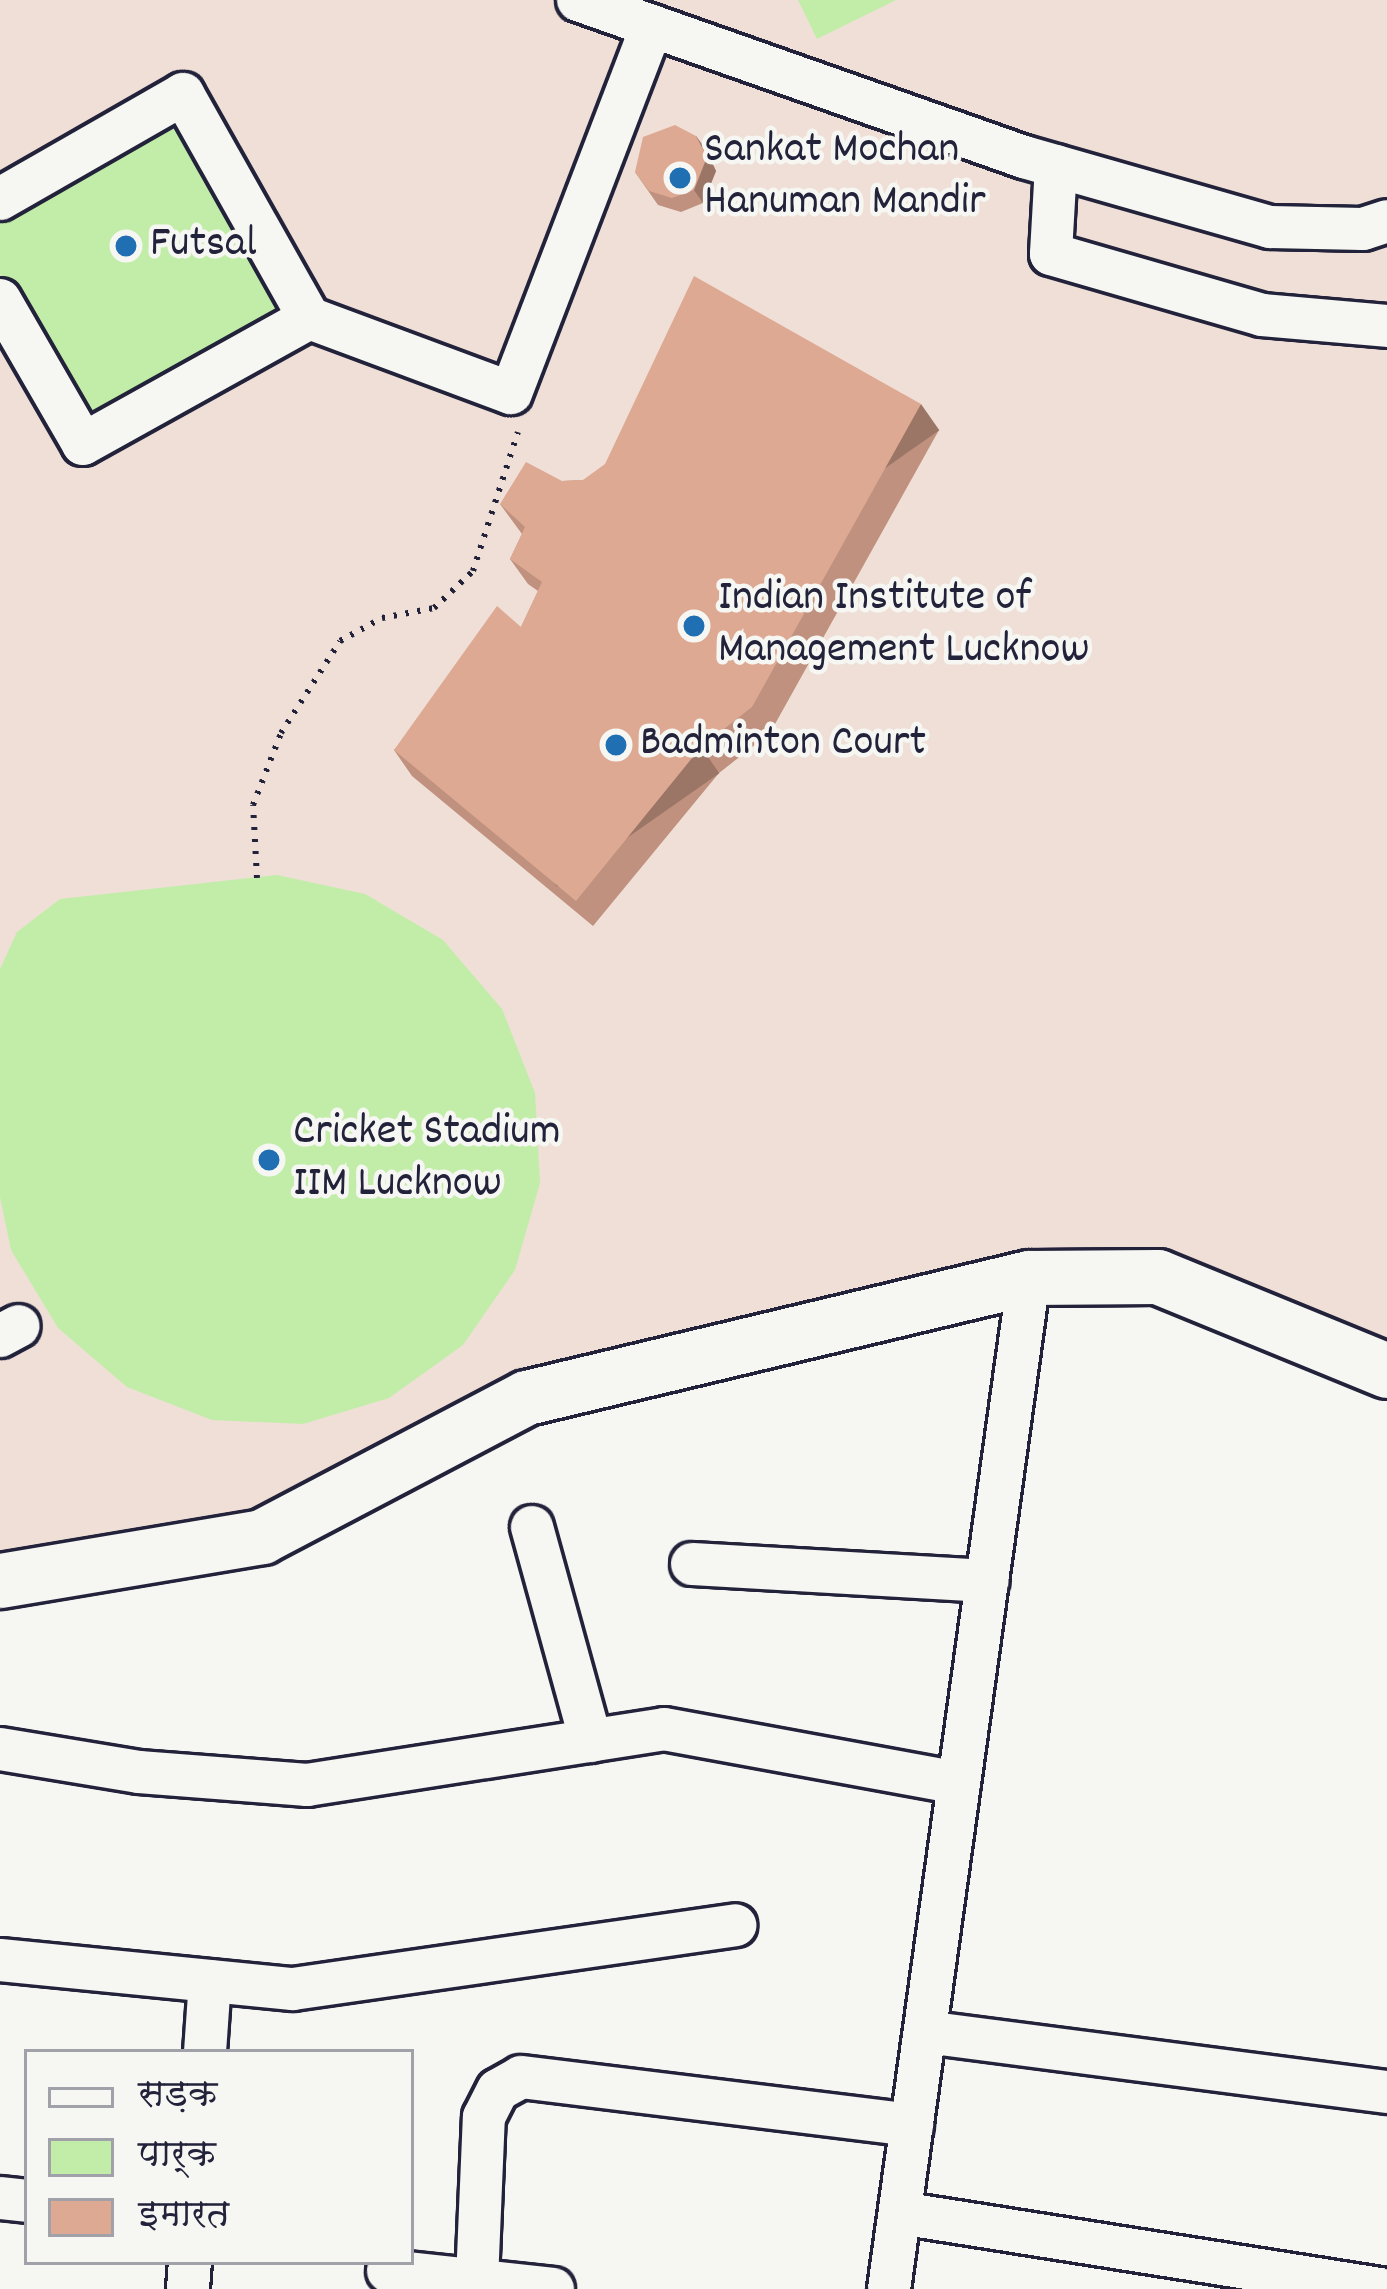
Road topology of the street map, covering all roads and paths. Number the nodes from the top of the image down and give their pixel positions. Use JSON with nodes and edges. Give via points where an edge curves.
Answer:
{"nodes":[{"id":1,"x":578,"y":0,"type":"edge"},
{"id":2,"x":652,"y":26,"type":"junction"},
{"id":3,"x":1056,"y":166,"type":"junction"},
{"id":4,"x":0,"y":199,"type":"edge"},
{"id":5,"x":1387,"y":221,"type":"edge"},
{"id":6,"x":0,"y":300,"type":"edge"},
{"id":7,"x":309,"y":317,"type":"junction"},
{"id":8,"x":1387,"y":326,"type":"edge"},
{"id":9,"x":511,"y":393,"type":"junction"},
{"id":10,"x":256,"y":878,"type":"dead end"},
{"id":11,"x":1029,"y":1278,"type":"junction"},
{"id":12,"x":1387,"y":1371,"type":"edge"},
{"id":13,"x":532,"y":1527,"type":"dead end"},
{"id":14,"x":692,"y":1564,"type":"dead end"},
{"id":15,"x":0,"y":1581,"type":"edge"},
{"id":16,"x":988,"y":1581,"type":"junction"},
{"id":17,"x":592,"y":1742,"type":"junction"},
{"id":18,"x":0,"y":1749,"type":"edge"},
{"id":19,"x":959,"y":1783,"type":"junction"},
{"id":20,"x":735,"y":1925,"type":"dead end"},
{"id":21,"x":0,"y":1960,"type":"edge"},
{"id":22,"x":210,"y":1981,"type":"junction"},
{"id":23,"x":925,"y":2032,"type":"junction"},
{"id":24,"x":205,"y":2049,"type":"edge"},
{"id":25,"x":1387,"y":2092,"type":"edge"},
{"id":26,"x":912,"y":2125,"type":"junction"},
{"id":27,"x":900,"y":2213,"type":"junction"},
{"id":28,"x":388,"y":2271,"type":"dead end"},
{"id":29,"x":477,"y":2281,"type":"junction"},
{"id":30,"x":553,"y":2289,"type":"edge"},
{"id":31,"x":889,"y":2289,"type":"edge"},
{"id":32,"x":1381,"y":2289,"type":"edge"}],
"edges":[{"from":1,"to":2,"type":"street"},
{"from":2,"to":3,"type":"street"},
{"from":2,"to":9,"type":"street"},
{"from":3,"to":5,"type":"street","via":[[1270,227],[1363,229]]},
{"from":3,"to":8,"type":"street","via":[[1051,254],[1262,315]]},
{"from":4,"to":7,"type":"street","via":[[183,94]]},
{"from":6,"to":7,"type":"street","via":[[83,444]]},
{"from":7,"to":9,"type":"street"},
{"from":9,"to":10,"type":"path","via":[[518,432],[472,571],[434,608],[382,618],[340,640],[281,733],[253,805]]},
{"from":11,"to":12,"type":"street","via":[[1158,1277]]},
{"from":11,"to":15,"type":"street","via":[[527,1398],[262,1537]]},
{"from":11,"to":16,"type":"street"},
{"from":13,"to":17,"type":"street"},
{"from":14,"to":16,"type":"street"},
{"from":16,"to":19,"type":"street"},
{"from":17,"to":18,"type":"street","via":[[307,1785],[139,1772]]},
{"from":17,"to":19,"type":"street","via":[[664,1730]]},
{"from":19,"to":23,"type":"street"},
{"from":20,"to":22,"type":"street","via":[[293,1989]]},
{"from":21,"to":22,"type":"street"},
{"from":22,"to":24,"type":"street"},
{"from":23,"to":25,"type":"street"},
{"from":23,"to":26,"type":"street"},
{"from":26,"to":27,"type":"street"},
{"from":26,"to":29,"type":"street","via":[[521,2077],[497,2090],[484,2117]]},
{"from":27,"to":31,"type":"street"},
{"from":27,"to":32,"type":"street"},
{"from":28,"to":29,"type":"street"},
{"from":29,"to":30,"type":"street"}]}
